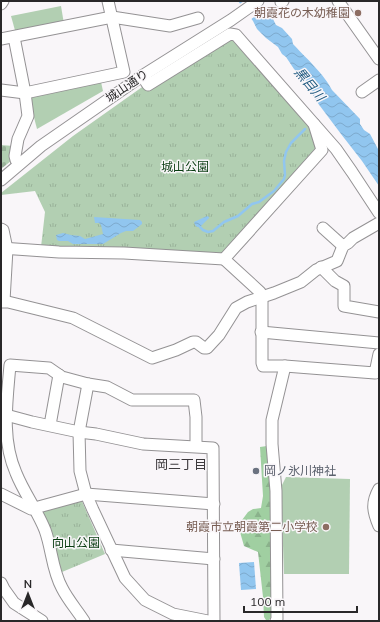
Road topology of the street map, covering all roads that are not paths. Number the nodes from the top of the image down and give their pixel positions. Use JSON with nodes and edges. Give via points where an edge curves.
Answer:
{"nodes":[{"id":1,"x":3,"y":1,"type":"edge"},
{"id":2,"x":108,"y":1,"type":"edge"},
{"id":3,"x":258,"y":1,"type":"edge"},
{"id":4,"x":338,"y":1,"type":"edge"},
{"id":5,"x":1,"y":4,"type":"edge"},
{"id":6,"x":112,"y":17,"type":"junction"},
{"id":7,"x":198,"y":18,"type":"dead end"},
{"id":8,"x":14,"y":37,"type":"junction"},
{"id":9,"x":1,"y":39,"type":"edge"},
{"id":10,"x":379,"y":59,"type":"edge"},
{"id":11,"x":142,"y":76,"type":"junction"},
{"id":12,"x":379,"y":80,"type":"edge"},
{"id":13,"x":1,"y":90,"type":"edge"},
{"id":14,"x":362,"y":92,"type":"dead end"},
{"id":15,"x":25,"y":93,"type":"junction"},
{"id":16,"x":314,"y":124,"type":"junction"},
{"id":17,"x":19,"y":164,"type":"junction"},
{"id":18,"x":1,"y":180,"type":"edge"},
{"id":19,"x":379,"y":213,"type":"edge"},
{"id":20,"x":379,"y":223,"type":"edge"},
{"id":21,"x":323,"y":228,"type":"dead end"},
{"id":22,"x":1,"y":229,"type":"edge"},
{"id":23,"x":343,"y":246,"type":"junction"},
{"id":24,"x":4,"y":249,"type":"edge"},
{"id":25,"x":224,"y":259,"type":"junction"},
{"id":26,"x":321,"y":267,"type":"junction"},
{"id":27,"x":3,"y":284,"type":"edge"},
{"id":28,"x":262,"y":296,"type":"junction"},
{"id":29,"x":3,"y":302,"type":"edge"},
{"id":30,"x":379,"y":312,"type":"edge"},
{"id":31,"x":261,"y":332,"type":"junction"},
{"id":32,"x":379,"y":343,"type":"edge"},
{"id":33,"x":379,"y":354,"type":"edge"},
{"id":34,"x":285,"y":366,"type":"junction"},
{"id":35,"x":59,"y":375,"type":"junction"},
{"id":36,"x":88,"y":384,"type":"junction"},
{"id":37,"x":6,"y":415,"type":"junction"},
{"id":38,"x":50,"y":426,"type":"junction"},
{"id":39,"x":79,"y":432,"type":"junction"},
{"id":40,"x":196,"y":446,"type":"junction"},
{"id":41,"x":379,"y":489,"type":"edge"},
{"id":42,"x":1,"y":494,"type":"edge"},
{"id":43,"x":86,"y":494,"type":"junction"},
{"id":44,"x":214,"y":504,"type":"junction"},
{"id":45,"x":34,"y":509,"type":"junction"},
{"id":46,"x":379,"y":526,"type":"edge"},
{"id":47,"x":111,"y":550,"type":"junction"},
{"id":48,"x":214,"y":559,"type":"junction"},
{"id":49,"x":1,"y":583,"type":"edge"},
{"id":50,"x":181,"y":619,"type":"edge"},
{"id":51,"x":42,"y":621,"type":"edge"},
{"id":52,"x":84,"y":621,"type":"edge"},
{"id":53,"x":208,"y":621,"type":"edge"},
{"id":54,"x":214,"y":621,"type":"edge"},
{"id":55,"x":276,"y":621,"type":"edge"}],
"edges":[{"from":1,"to":5,"type":"street"},
{"from":2,"to":6,"type":"street"},
{"from":3,"to":11,"type":"street","name":"城山通り"},
{"from":4,"to":10,"type":"street"},
{"from":6,"to":7,"type":"street","via":[[170,26]]},
{"from":6,"to":8,"type":"street"},
{"from":6,"to":15,"type":"street","via":[[124,72]]},
{"from":8,"to":9,"type":"street"},
{"from":8,"to":15,"type":"street"},
{"from":11,"to":16,"type":"street","via":[[148,85],[230,34],[236,35]]},
{"from":11,"to":17,"type":"street","name":"城山通り"},
{"from":12,"to":14,"type":"street"},
{"from":13,"to":15,"type":"street"},
{"from":15,"to":17,"type":"street","via":[[28,116],[18,139],[15,156]]},
{"from":16,"to":19,"type":"street","via":[[336,149]]},
{"from":16,"to":25,"type":"street","via":[[322,150]]},
{"from":17,"to":18,"type":"street","name":"城山通り"},
{"from":20,"to":23,"type":"street"},
{"from":21,"to":23,"type":"street"},
{"from":22,"to":24,"type":"street"},
{"from":23,"to":26,"type":"street","via":[[336,261]]},
{"from":24,"to":25,"type":"street"},
{"from":24,"to":27,"type":"street"},
{"from":25,"to":28,"type":"street"},
{"from":26,"to":28,"type":"street","via":[[301,282]]},
{"from":26,"to":30,"type":"street","via":[[335,282],[344,286],[344,306]]},
{"from":27,"to":29,"type":"street"},
{"from":28,"to":29,"type":"street","via":[[236,308],[219,335],[207,348],[193,342],[152,358],[74,318]]},
{"from":28,"to":31,"type":"street"},
{"from":31,"to":32,"type":"street"},
{"from":31,"to":34,"type":"street","via":[[263,366]]},
{"from":33,"to":34,"type":"street","via":[[375,373]]},
{"from":34,"to":55,"type":"street","via":[[272,420],[276,490]]},
{"from":35,"to":36,"type":"street"},
{"from":35,"to":37,"type":"street","via":[[49,368],[10,365]]},
{"from":35,"to":38,"type":"street"},
{"from":36,"to":39,"type":"street"},
{"from":36,"to":40,"type":"street","via":[[107,387],[132,400],[194,400]]},
{"from":37,"to":38,"type":"street"},
{"from":37,"to":45,"type":"street","via":[[10,459]]},
{"from":38,"to":39,"type":"street"},
{"from":39,"to":40,"type":"street","via":[[143,444]]},
{"from":39,"to":43,"type":"street","via":[[80,471]]},
{"from":40,"to":44,"type":"street","via":[[214,448]]},
{"from":41,"to":46,"type":"street","via":[[373,503]]},
{"from":42,"to":45,"type":"street"},
{"from":43,"to":44,"type":"street"},
{"from":43,"to":45,"type":"street"},
{"from":43,"to":47,"type":"street"},
{"from":44,"to":48,"type":"street"},
{"from":45,"to":52,"type":"street","via":[[46,534],[62,588]]},
{"from":47,"to":48,"type":"street"},
{"from":47,"to":50,"type":"street","via":[[125,578],[145,600]]},
{"from":48,"to":54,"type":"street"},
{"from":49,"to":51,"type":"street","via":[[14,603]]},
{"from":50,"to":53,"type":"street"}]}
